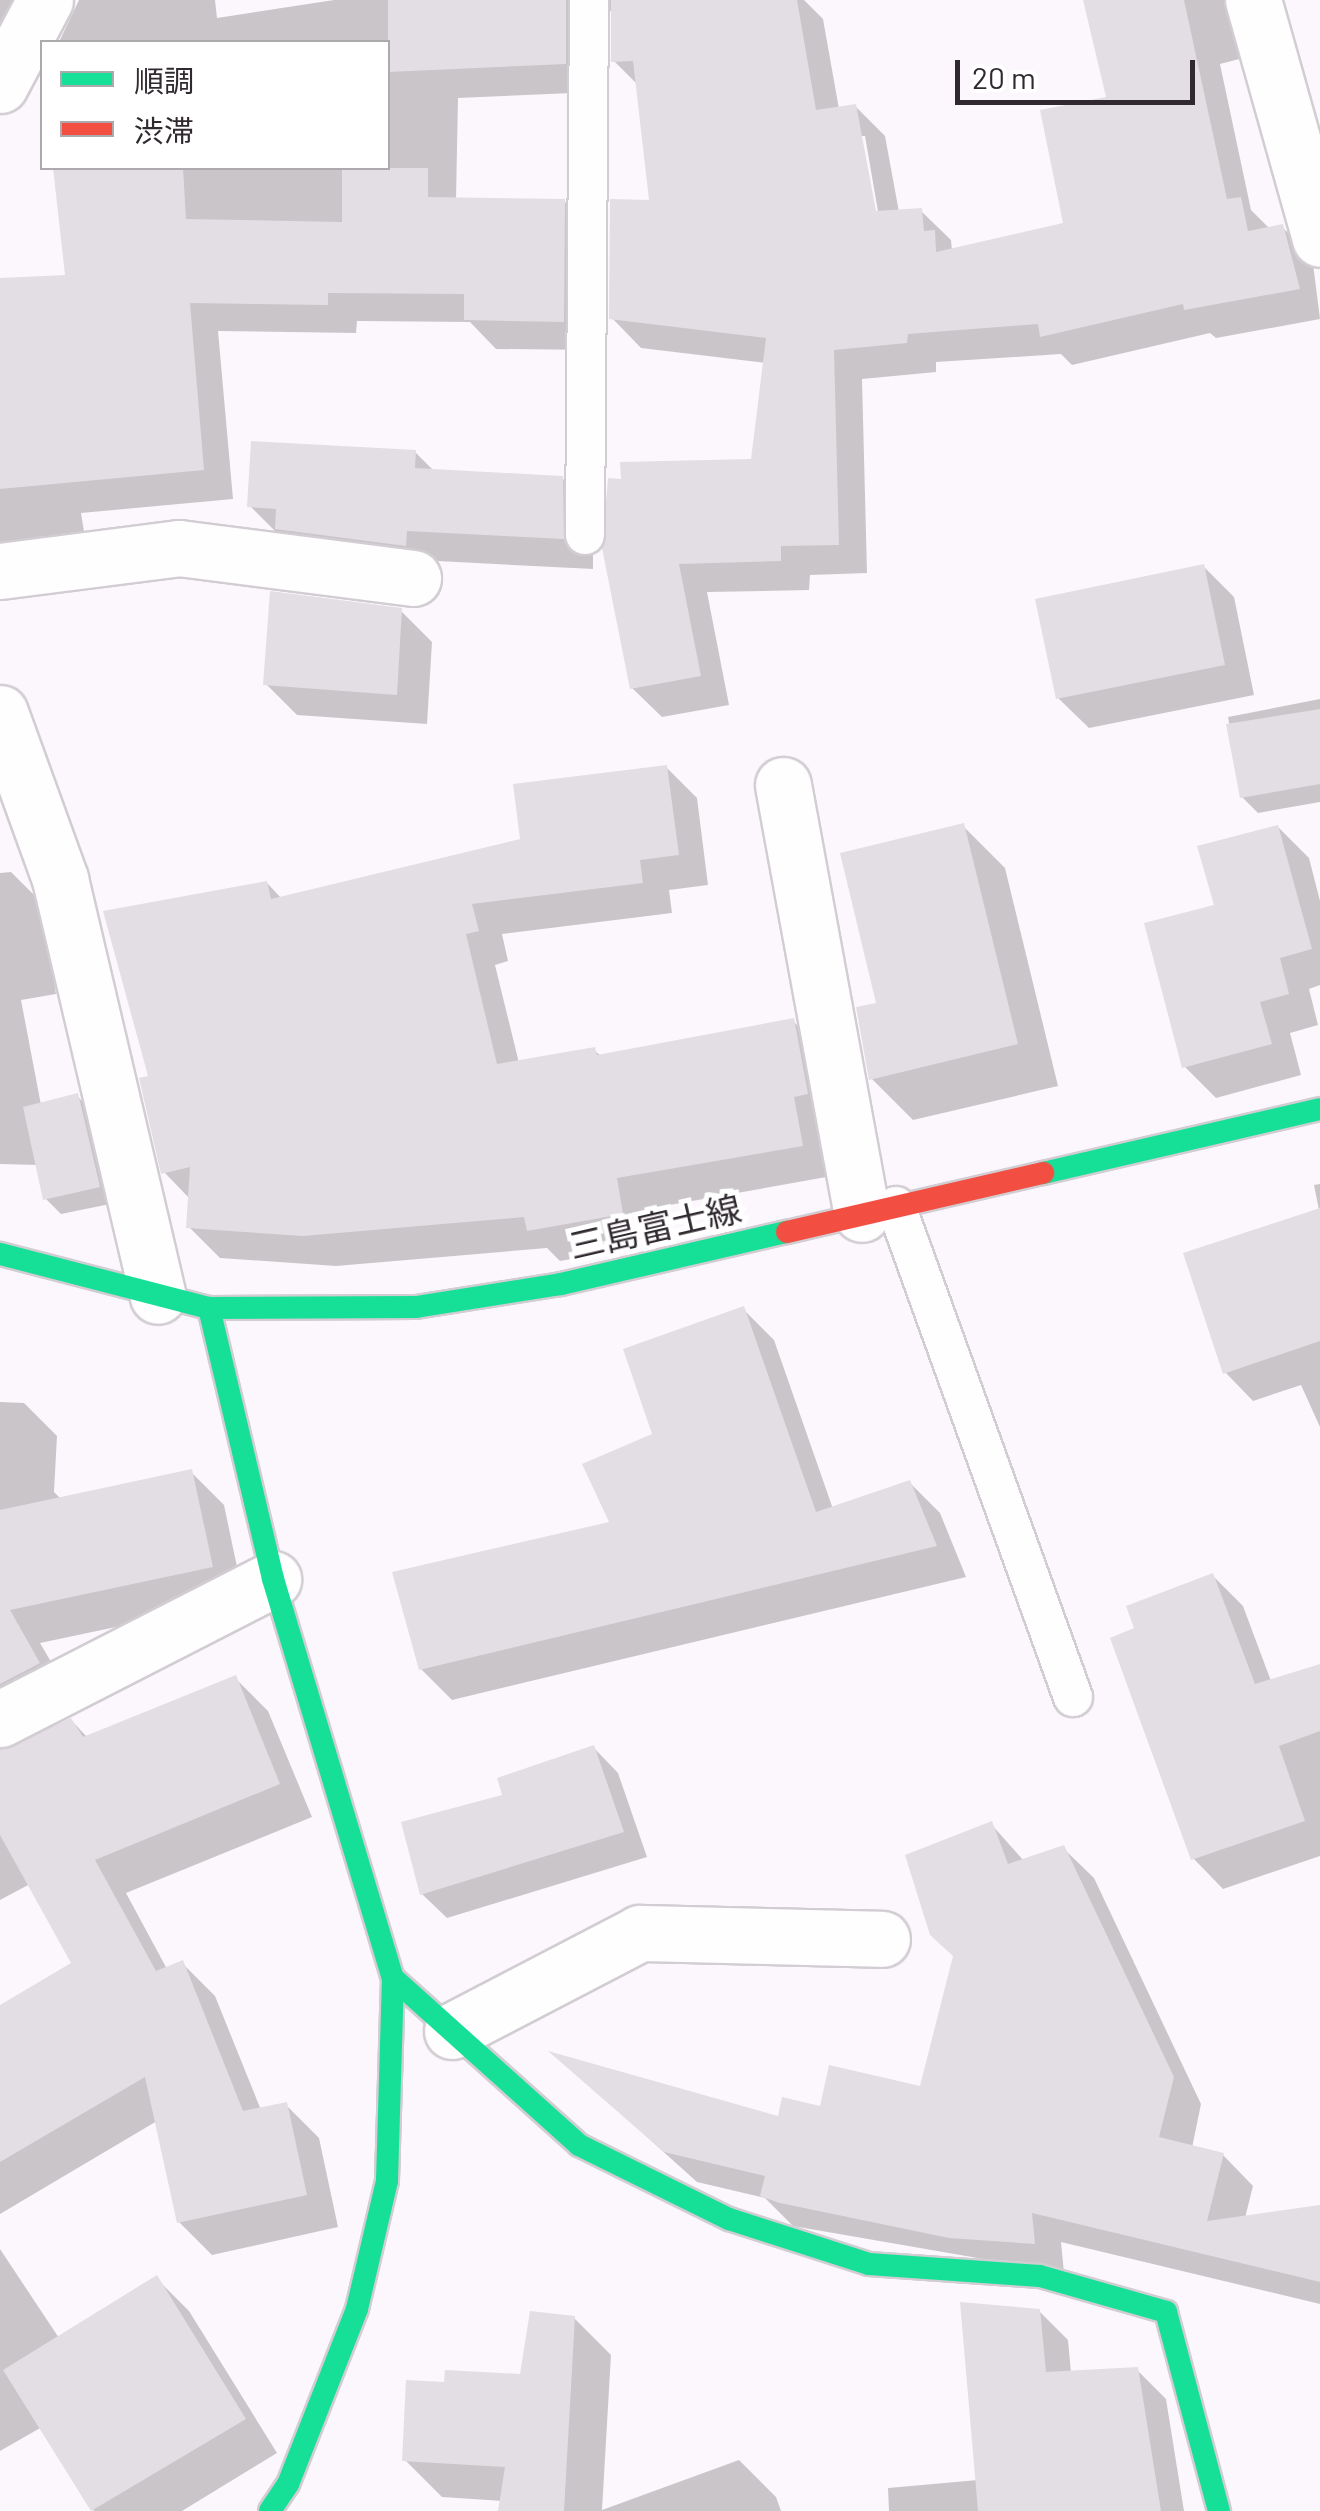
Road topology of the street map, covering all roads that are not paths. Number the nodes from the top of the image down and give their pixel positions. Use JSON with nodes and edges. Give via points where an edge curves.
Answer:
{"nodes":[{"id":1,"x":45,"y":0,"type":"edge"},
{"id":2,"x":590,"y":0,"type":"edge"},
{"id":3,"x":1253,"y":0,"type":"edge"},
{"id":4,"x":0,"y":85,"type":"edge"},
{"id":5,"x":1320,"y":238,"type":"edge"},
{"id":6,"x":585,"y":535,"type":"dead end"},
{"id":7,"x":0,"y":570,"type":"edge"},
{"id":8,"x":414,"y":578,"type":"dead end"},
{"id":9,"x":0,"y":712,"type":"edge"},
{"id":10,"x":783,"y":784,"type":"dead end"},
{"id":11,"x":1320,"y":1109,"type":"edge"},
{"id":12,"x":879,"y":1210,"type":"junction"},
{"id":13,"x":0,"y":1254,"type":"edge"},
{"id":14,"x":184,"y":1302,"type":"junction"},
{"id":15,"x":273,"y":1579,"type":"junction"},
{"id":16,"x":1073,"y":1697,"type":"dead end"},
{"id":17,"x":0,"y":1719,"type":"edge"},
{"id":18,"x":882,"y":1939,"type":"dead end"},
{"id":19,"x":394,"y":1978,"type":"junction"},
{"id":20,"x":452,"y":2030,"type":"junction"},
{"id":21,"x":270,"y":2511,"type":"edge"},
{"id":22,"x":1219,"y":2511,"type":"edge"}],
"edges":[{"from":1,"to":4,"type":"street"},
{"from":2,"to":6,"type":"lane"},
{"from":3,"to":5,"type":"street"},
{"from":7,"to":8,"type":"street","via":[[179,548]]},
{"from":9,"to":14,"type":"street","via":[[60,879]]},
{"from":10,"to":12,"type":"street"},
{"from":11,"to":12,"type":"street","name":"三島富士線"},
{"from":12,"to":14,"type":"street","name":"三島富士線","via":[[561,1284],[416,1307]]},
{"from":12,"to":16,"type":"lane"},
{"from":13,"to":14,"type":"street","name":"三島富士線"},
{"from":14,"to":15,"type":"street"},
{"from":15,"to":17,"type":"street"},
{"from":15,"to":19,"type":"street"},
{"from":18,"to":20,"type":"street","via":[[640,1933]]},
{"from":19,"to":20,"type":"street"},
{"from":19,"to":21,"type":"street","via":[[383,2199],[357,2309],[288,2484]]},
{"from":20,"to":22,"type":"street","via":[[579,2145],[729,2219],[869,2264],[1040,2276],[1166,2312]]}]}
